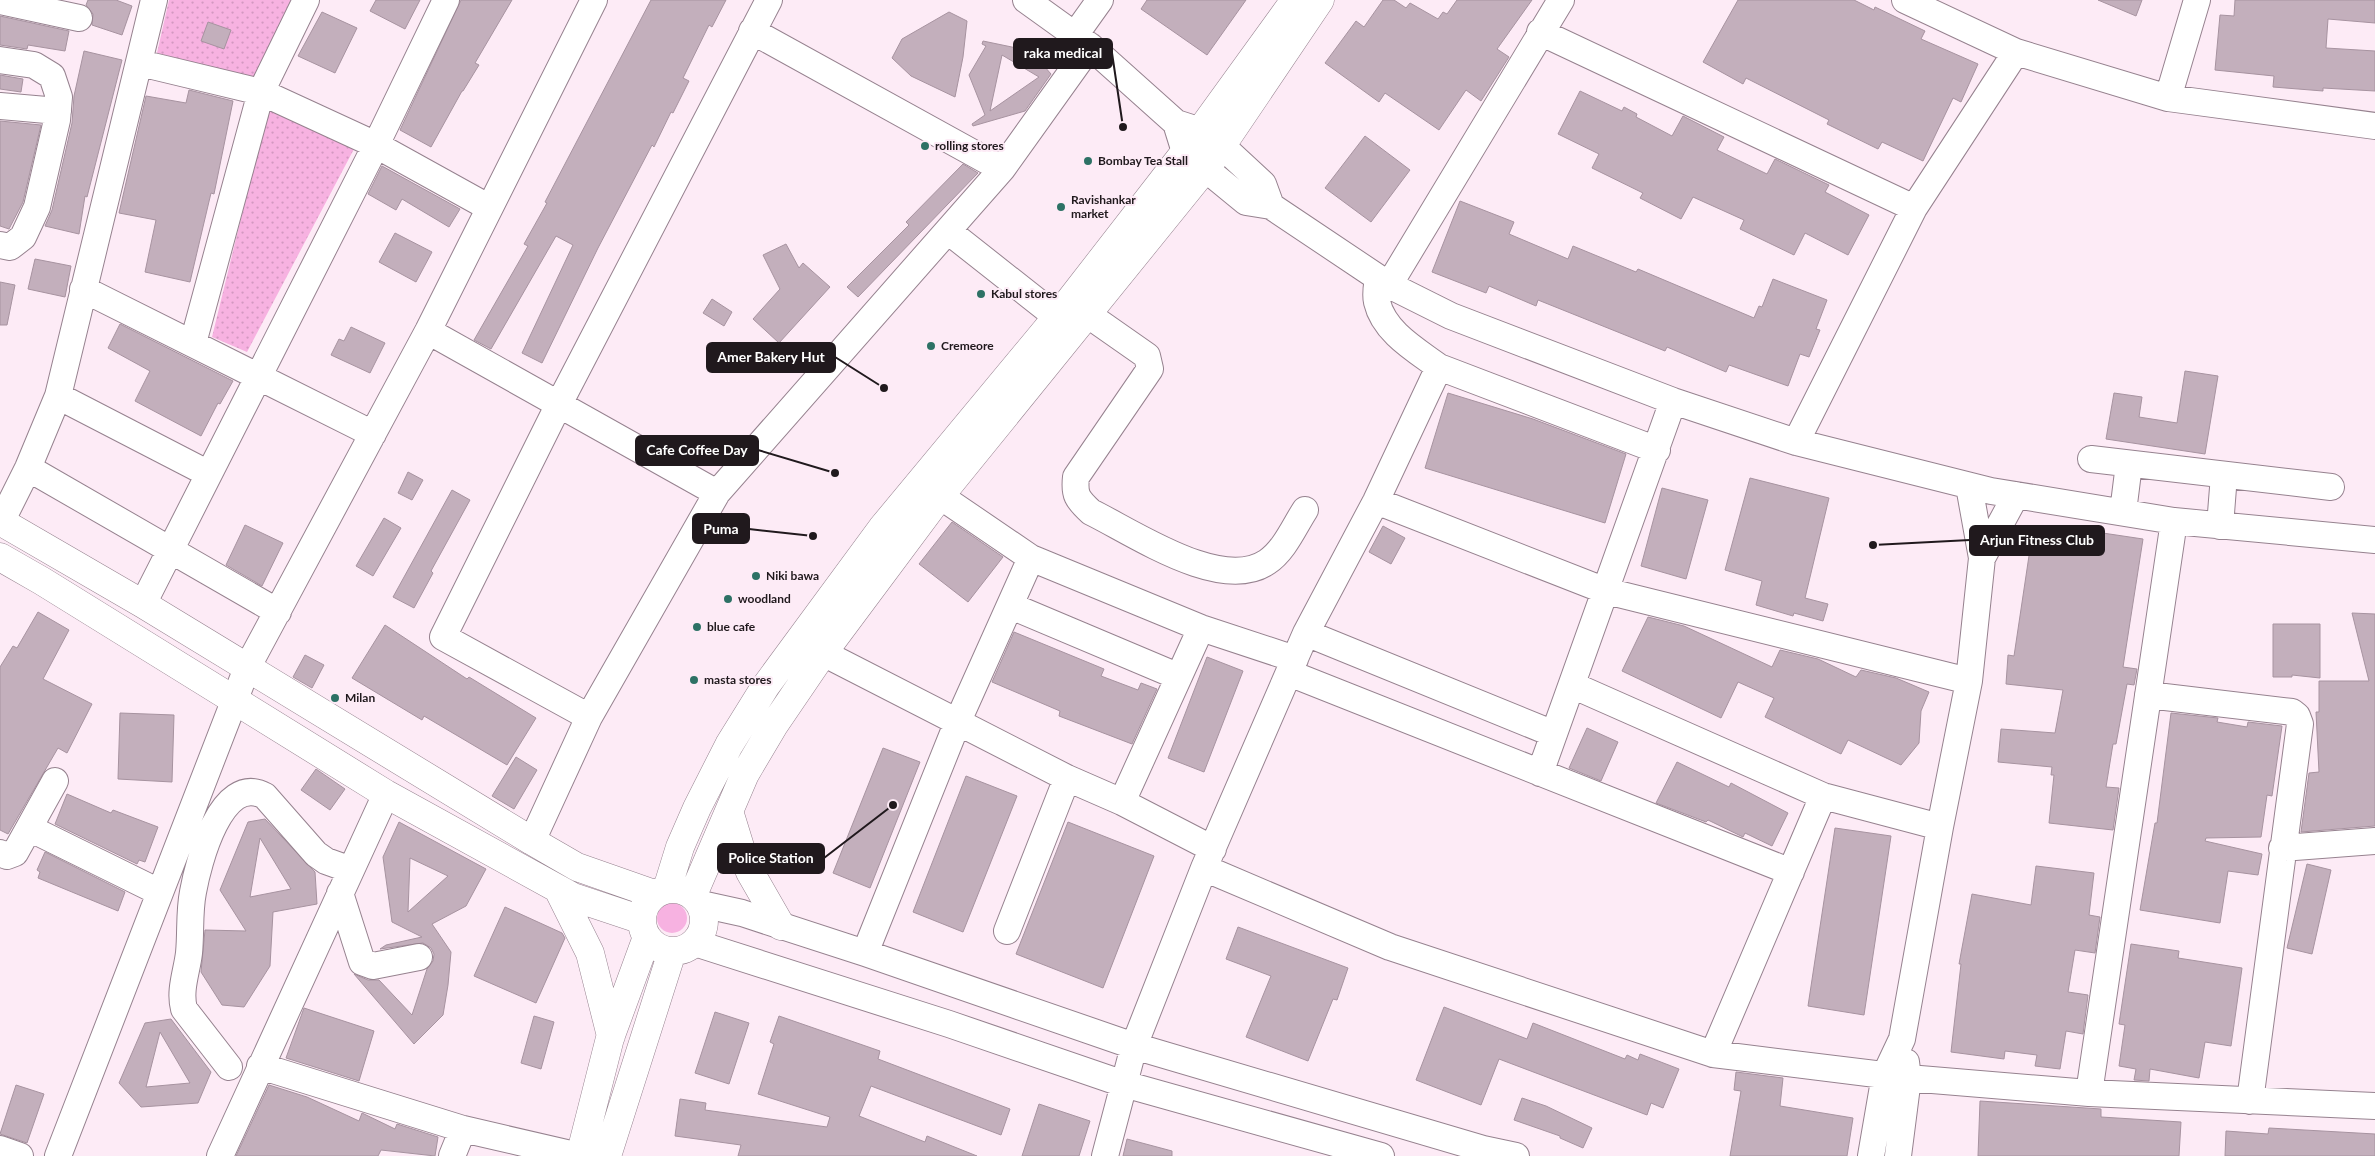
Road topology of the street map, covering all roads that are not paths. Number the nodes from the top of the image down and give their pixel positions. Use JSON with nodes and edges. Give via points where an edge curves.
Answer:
{"nodes":[{"id":1,"x":154,"y":0,"type":"edge"},
{"id":2,"x":306,"y":0,"type":"edge"},
{"id":3,"x":446,"y":0,"type":"edge"},
{"id":4,"x":594,"y":0,"type":"edge"},
{"id":5,"x":769,"y":0,"type":"edge"},
{"id":6,"x":1026,"y":0,"type":"edge"},
{"id":7,"x":1100,"y":0,"type":"edge"},
{"id":8,"x":1295,"y":0,"type":"edge"},
{"id":9,"x":1320,"y":0,"type":"edge"},
{"id":10,"x":1560,"y":0,"type":"edge"},
{"id":11,"x":1906,"y":0,"type":"edge"},
{"id":12,"x":2197,"y":0,"type":"edge"},
{"id":13,"x":15,"y":2,"type":"edge"},
{"id":14,"x":79,"y":18,"type":"dead end"},
{"id":15,"x":752,"y":31,"type":"junction"},
{"id":16,"x":1540,"y":32,"type":"junction"},
{"id":17,"x":1083,"y":41,"type":"junction"},
{"id":18,"x":2016,"y":52,"type":"junction"},
{"id":19,"x":0,"y":60,"type":"edge"},
{"id":20,"x":140,"y":63,"type":"junction"},
{"id":21,"x":261,"y":92,"type":"junction"},
{"id":22,"x":2168,"y":98,"type":"junction"},
{"id":23,"x":0,"y":106,"type":"edge"},
{"id":24,"x":58,"y":111,"type":"junction"},
{"id":25,"x":2375,"y":126,"type":"edge"},
{"id":26,"x":1198,"y":144,"type":"junction"},
{"id":27,"x":376,"y":145,"type":"junction"},
{"id":28,"x":1002,"y":170,"type":"junction"},
{"id":29,"x":488,"y":208,"type":"junction"},
{"id":30,"x":1914,"y":208,"type":"junction"},
{"id":31,"x":948,"y":231,"type":"junction"},
{"id":32,"x":0,"y":245,"type":"edge"},
{"id":33,"x":1383,"y":281,"type":"junction"},
{"id":34,"x":83,"y":289,"type":"junction"},
{"id":35,"x":1087,"y":314,"type":"junction"},
{"id":36,"x":1057,"y":317,"type":"junction"},
{"id":37,"x":428,"y":331,"type":"junction"},
{"id":38,"x":193,"y":343,"type":"junction"},
{"id":39,"x":1439,"y":367,"type":"junction"},
{"id":40,"x":257,"y":377,"type":"junction"},
{"id":41,"x":58,"y":396,"type":"junction"},
{"id":42,"x":1674,"y":401,"type":"junction"},
{"id":43,"x":559,"y":404,"type":"junction"},
{"id":44,"x":373,"y":434,"type":"junction"},
{"id":45,"x":1796,"y":442,"type":"junction"},
{"id":46,"x":1657,"y":450,"type":"junction"},
{"id":47,"x":2091,"y":459,"type":"dead end"},
{"id":48,"x":2129,"y":464,"type":"junction"},
{"id":49,"x":28,"y":468,"type":"junction"},
{"id":50,"x":207,"y":473,"type":"junction"},
{"id":51,"x":2224,"y":475,"type":"junction"},
{"id":52,"x":1969,"y":486,"type":"junction"},
{"id":53,"x":2331,"y":487,"type":"dead end"},
{"id":54,"x":717,"y":493,"type":"junction"},
{"id":55,"x":2016,"y":495,"type":"junction"},
{"id":56,"x":940,"y":496,"type":"junction"},
{"id":57,"x":1376,"y":501,"type":"junction"},
{"id":58,"x":1305,"y":510,"type":"dead end"},
{"id":59,"x":2123,"y":512,"type":"junction"},
{"id":60,"x":2174,"y":521,"type":"junction"},
{"id":61,"x":0,"y":522,"type":"edge"},
{"id":62,"x":2220,"y":526,"type":"junction"},
{"id":63,"x":2375,"y":540,"type":"edge"},
{"id":64,"x":171,"y":551,"type":"junction"},
{"id":65,"x":0,"y":557,"type":"edge"},
{"id":66,"x":1031,"y":558,"type":"junction"},
{"id":67,"x":1982,"y":558,"type":"junction"},
{"id":68,"x":1606,"y":591,"type":"junction"},
{"id":69,"x":143,"y":604,"type":"junction"},
{"id":70,"x":1011,"y":606,"type":"junction"},
{"id":71,"x":278,"y":612,"type":"junction"},
{"id":72,"x":1201,"y":628,"type":"junction"},
{"id":73,"x":1306,"y":633,"type":"junction"},
{"id":74,"x":823,"y":653,"type":"junction"},
{"id":75,"x":1292,"y":666,"type":"junction"},
{"id":76,"x":247,"y":668,"type":"junction"},
{"id":77,"x":1177,"y":676,"type":"junction"},
{"id":78,"x":1969,"y":681,"type":"junction"},
{"id":79,"x":1572,"y":685,"type":"junction"},
{"id":80,"x":2148,"y":694,"type":"junction"},
{"id":81,"x":233,"y":699,"type":"junction"},
{"id":82,"x":589,"y":717,"type":"junction"},
{"id":83,"x":958,"y":721,"type":"junction"},
{"id":84,"x":1554,"y":734,"type":"junction"},
{"id":85,"x":1540,"y":773,"type":"junction"},
{"id":86,"x":1067,"y":778,"type":"junction"},
{"id":87,"x":55,"y":781,"type":"dead end"},
{"id":88,"x":386,"y":794,"type":"junction"},
{"id":89,"x":1823,"y":796,"type":"junction"},
{"id":90,"x":1122,"y":802,"type":"junction"},
{"id":91,"x":729,"y":810,"type":"junction"},
{"id":92,"x":1940,"y":827,"type":"junction"},
{"id":93,"x":29,"y":828,"type":"junction"},
{"id":94,"x":532,"y":841,"type":"junction"},
{"id":95,"x":2375,"y":841,"type":"edge"},
{"id":96,"x":2282,"y":848,"type":"junction"},
{"id":97,"x":0,"y":853,"type":"edge"},
{"id":98,"x":1209,"y":858,"type":"junction"},
{"id":99,"x":1792,"y":872,"type":"junction"},
{"id":100,"x":346,"y":882,"type":"junction"},
{"id":101,"x":558,"y":889,"type":"junction"},
{"id":102,"x":661,"y":891,"type":"junction"},
{"id":103,"x":159,"y":892,"type":"junction"},
{"id":104,"x":697,"y":899,"type":"junction"},
{"id":105,"x":781,"y":926,"type":"junction"},
{"id":106,"x":644,"y":929,"type":"junction"},
{"id":107,"x":1007,"y":931,"type":"dead end"},
{"id":108,"x":684,"y":947,"type":"junction"},
{"id":109,"x":865,"y":953,"type":"junction"},
{"id":110,"x":418,"y":957,"type":"dead end"},
{"id":111,"x":611,"y":1036,"type":"junction"},
{"id":112,"x":1134,"y":1046,"type":"junction"},
{"id":113,"x":1713,"y":1054,"type":"junction"},
{"id":114,"x":260,"y":1066,"type":"junction"},
{"id":115,"x":229,"y":1067,"type":"dead end"},
{"id":116,"x":1896,"y":1077,"type":"junction"},
{"id":117,"x":1124,"y":1084,"type":"junction"},
{"id":118,"x":2089,"y":1093,"type":"junction"},
{"id":119,"x":2250,"y":1101,"type":"junction"},
{"id":120,"x":2375,"y":1106,"type":"edge"},
{"id":121,"x":463,"y":1129,"type":"junction"},
{"id":122,"x":0,"y":1149,"type":"edge"},
{"id":123,"x":1482,"y":1152,"type":"edge"},
{"id":124,"x":20,"y":1156,"type":"edge"},
{"id":125,"x":58,"y":1156,"type":"edge"},
{"id":126,"x":220,"y":1156,"type":"edge"},
{"id":127,"x":452,"y":1156,"type":"edge"},
{"id":128,"x":580,"y":1156,"type":"edge"},
{"id":129,"x":607,"y":1156,"type":"edge"},
{"id":130,"x":1105,"y":1156,"type":"edge"},
{"id":131,"x":1381,"y":1156,"type":"edge"},
{"id":132,"x":1516,"y":1156,"type":"edge"},
{"id":133,"x":1871,"y":1156,"type":"edge"},
{"id":134,"x":1898,"y":1156,"type":"edge"}],
"edges":[{"from":1,"to":20,"type":"street"},
{"from":2,"to":21,"type":"street"},
{"from":3,"to":27,"type":"street"},
{"from":4,"to":29,"type":"street"},
{"from":5,"to":15,"type":"street"},
{"from":6,"to":17,"type":"street"},
{"from":7,"to":17,"type":"street"},
{"from":8,"to":26,"type":"main road"},
{"from":9,"to":26,"type":"main road"},
{"from":10,"to":16,"type":"street"},
{"from":11,"to":18,"type":"street"},
{"from":12,"to":22,"type":"street"},
{"from":13,"to":14,"type":"street"},
{"from":15,"to":28,"type":"street"},
{"from":15,"to":43,"type":"street"},
{"from":16,"to":30,"type":"street"},
{"from":16,"to":33,"type":"street"},
{"from":17,"to":26,"type":"street"},
{"from":17,"to":28,"type":"street"},
{"from":18,"to":22,"type":"street"},
{"from":18,"to":30,"type":"street"},
{"from":19,"to":24,"type":"street","via":[[34,64],[52,76],[59,96]]},
{"from":20,"to":21,"type":"street"},
{"from":20,"to":34,"type":"street"},
{"from":21,"to":27,"type":"street"},
{"from":21,"to":38,"type":"street"},
{"from":22,"to":25,"type":"street"},
{"from":23,"to":24,"type":"street"},
{"from":24,"to":32,"type":"street","via":[[37,207],[23,237],[10,247]]},
{"from":26,"to":33,"type":"street","via":[[1263,184],[1271,206]]},
{"from":26,"to":35,"type":"main road"},
{"from":26,"to":36,"type":"main road"},
{"from":27,"to":29,"type":"street"},
{"from":27,"to":40,"type":"street"},
{"from":28,"to":31,"type":"street"},
{"from":29,"to":37,"type":"street"},
{"from":30,"to":45,"type":"street"},
{"from":31,"to":36,"type":"street"},
{"from":31,"to":54,"type":"street"},
{"from":33,"to":39,"type":"street","via":[[1376,300],[1382,315],[1398,336]]},
{"from":33,"to":42,"type":"street","via":[[1451,316]]},
{"from":34,"to":38,"type":"street"},
{"from":34,"to":41,"type":"street"},
{"from":35,"to":56,"type":"main road"},
{"from":35,"to":58,"type":"street","via":[[1147,356],[1150,369],[1076,476],[1075,491],[1079,501],[1091,512],[1193,564],[1240,571],[1266,564],[1276,555]]},
{"from":36,"to":102,"type":"main road","via":[[882,528],[765,687],[729,745]]},
{"from":37,"to":43,"type":"street"},
{"from":37,"to":44,"type":"street"},
{"from":38,"to":40,"type":"street"},
{"from":39,"to":46,"type":"street"},
{"from":39,"to":57,"type":"street"},
{"from":40,"to":44,"type":"street"},
{"from":40,"to":50,"type":"street"},
{"from":41,"to":49,"type":"street"},
{"from":41,"to":50,"type":"street"},
{"from":42,"to":45,"type":"street"},
{"from":42,"to":46,"type":"street"},
{"from":43,"to":54,"type":"street"},
{"from":43,"to":82,"type":"street","via":[[443,637]]},
{"from":44,"to":71,"type":"street"},
{"from":45,"to":52,"type":"street"},
{"from":46,"to":68,"type":"street"},
{"from":47,"to":48,"type":"street"},
{"from":48,"to":51,"type":"street"},
{"from":48,"to":59,"type":"street"},
{"from":49,"to":61,"type":"street"},
{"from":49,"to":64,"type":"street"},
{"from":50,"to":64,"type":"street"},
{"from":51,"to":53,"type":"street"},
{"from":51,"to":62,"type":"street"},
{"from":52,"to":55,"type":"street"},
{"from":52,"to":67,"type":"street"},
{"from":54,"to":82,"type":"street"},
{"from":55,"to":59,"type":"street"},
{"from":55,"to":67,"type":"street"},
{"from":56,"to":66,"type":"street"},
{"from":56,"to":74,"type":"main road"},
{"from":57,"to":68,"type":"street"},
{"from":57,"to":73,"type":"street"},
{"from":59,"to":60,"type":"street"},
{"from":60,"to":62,"type":"street"},
{"from":60,"to":80,"type":"street"},
{"from":61,"to":69,"type":"main road"},
{"from":62,"to":63,"type":"street"},
{"from":64,"to":69,"type":"street"},
{"from":64,"to":71,"type":"street"},
{"from":65,"to":81,"type":"main road"},
{"from":66,"to":70,"type":"street"},
{"from":66,"to":72,"type":"street"},
{"from":67,"to":78,"type":"street"},
{"from":68,"to":78,"type":"street"},
{"from":68,"to":79,"type":"street"},
{"from":69,"to":76,"type":"main road"},
{"from":70,"to":77,"type":"street"},
{"from":70,"to":83,"type":"street"},
{"from":71,"to":76,"type":"street"},
{"from":72,"to":75,"type":"street"},
{"from":72,"to":77,"type":"street"},
{"from":73,"to":75,"type":"street"},
{"from":73,"to":84,"type":"street"},
{"from":74,"to":83,"type":"street"},
{"from":74,"to":91,"type":"main road","via":[[774,725]]},
{"from":75,"to":85,"type":"street"},
{"from":75,"to":98,"type":"street"},
{"from":76,"to":81,"type":"street"},
{"from":76,"to":94,"type":"main road"},
{"from":77,"to":90,"type":"street"},
{"from":78,"to":92,"type":"street"},
{"from":79,"to":84,"type":"street"},
{"from":79,"to":89,"type":"street"},
{"from":80,"to":96,"type":"street","via":[[2292,712],[2298,716],[2300,724]]},
{"from":80,"to":118,"type":"street"},
{"from":81,"to":88,"type":"main road"},
{"from":81,"to":103,"type":"street"},
{"from":82,"to":94,"type":"street"},
{"from":83,"to":86,"type":"street"},
{"from":83,"to":109,"type":"street"},
{"from":84,"to":85,"type":"street"},
{"from":85,"to":99,"type":"street"},
{"from":86,"to":90,"type":"street"},
{"from":86,"to":107,"type":"street"},
{"from":87,"to":93,"type":"street"},
{"from":88,"to":100,"type":"street"},
{"from":88,"to":101,"type":"main road"},
{"from":89,"to":92,"type":"street"},
{"from":89,"to":99,"type":"street"},
{"from":90,"to":98,"type":"street"},
{"from":91,"to":104,"type":"main road"},
{"from":91,"to":105,"type":"main road","via":[[750,872]]},
{"from":92,"to":116,"type":"street"},
{"from":93,"to":97,"type":"street","via":[[15,853],[7,856]]},
{"from":93,"to":103,"type":"street"},
{"from":94,"to":102,"type":"main road","via":[[577,867]]},
{"from":95,"to":96,"type":"street"},
{"from":96,"to":119,"type":"street"},
{"from":98,"to":112,"type":"street"},
{"from":98,"to":113,"type":"street","via":[[1390,947]]},
{"from":99,"to":113,"type":"street"},
{"from":100,"to":110,"type":"street","via":[[362,962],[373,966]]},
{"from":100,"to":114,"type":"street"},
{"from":100,"to":115,"type":"street","via":[[316,854],[265,796],[257,792],[243,793],[228,804],[214,823],[202,854],[193,893],[189,957],[182,995],[184,1009]]},
{"from":101,"to":106,"type":"main road"},
{"from":101,"to":111,"type":"main road","via":[[590,953]]},
{"from":102,"to":104,"type":"main road","via":[[681,889]]},
{"from":102,"to":106,"type":"main road","via":[[645,906]]},
{"from":103,"to":125,"type":"street"},
{"from":104,"to":105,"type":"street"},
{"from":104,"to":108,"type":"main road","via":[[705,917],[703,931]]},
{"from":105,"to":109,"type":"street"},
{"from":106,"to":108,"type":"main road","via":[[652,944]]},
{"from":106,"to":111,"type":"main road"},
{"from":108,"to":117,"type":"street","via":[[949,1024]]},
{"from":108,"to":129,"type":"main road"},
{"from":109,"to":112,"type":"street"},
{"from":111,"to":128,"type":"main road"},
{"from":112,"to":117,"type":"street"},
{"from":112,"to":123,"type":"street"},
{"from":113,"to":116,"type":"street"},
{"from":114,"to":121,"type":"street"},
{"from":114,"to":126,"type":"street"},
{"from":116,"to":118,"type":"street"},
{"from":116,"to":133,"type":"street"},
{"from":116,"to":134,"type":"street"},
{"from":117,"to":130,"type":"street"},
{"from":117,"to":131,"type":"street"},
{"from":118,"to":119,"type":"street"},
{"from":119,"to":120,"type":"street"},
{"from":121,"to":127,"type":"street"},
{"from":121,"to":128,"type":"street"},
{"from":122,"to":124,"type":"street"},
{"from":123,"to":132,"type":"street"}]}
